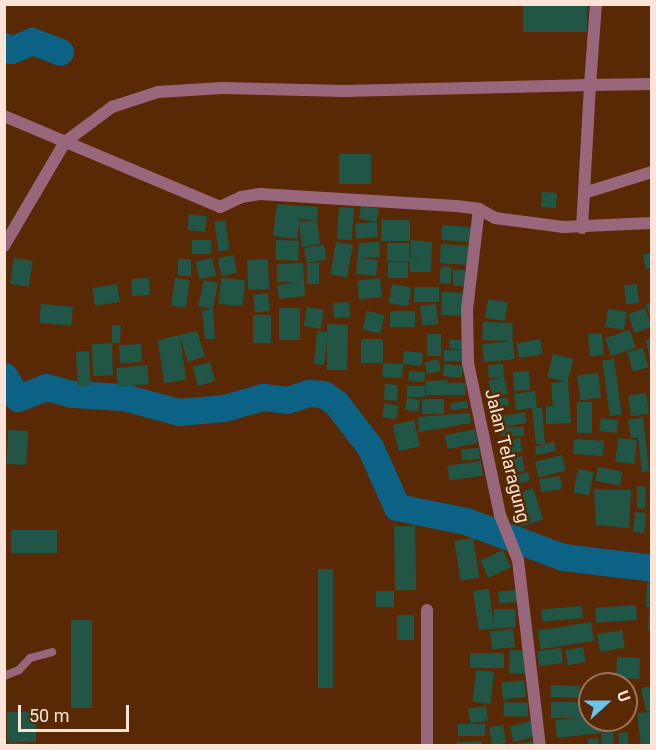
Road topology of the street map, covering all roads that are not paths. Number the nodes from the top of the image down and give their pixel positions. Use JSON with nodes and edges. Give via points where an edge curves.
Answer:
{"nodes":[{"id":1,"x":596,"y":4,"type":"edge"},
{"id":2,"x":651,"y":84,"type":"edge"},
{"id":3,"x":590,"y":85,"type":"junction"},
{"id":4,"x":4,"y":116,"type":"edge"},
{"id":5,"x":65,"y":142,"type":"junction"},
{"id":6,"x":651,"y":172,"type":"edge"},
{"id":7,"x":584,"y":193,"type":"junction"},
{"id":8,"x":479,"y":209,"type":"junction"},
{"id":9,"x":651,"y":223,"type":"edge"},
{"id":10,"x":582,"y":228,"type":"junction"},
{"id":11,"x":4,"y":246,"type":"edge"},
{"id":12,"x":428,"y":610,"type":"dead end"},
{"id":13,"x":52,"y":652,"type":"dead end"},
{"id":14,"x":4,"y":676,"type":"edge"},
{"id":15,"x":426,"y":743,"type":"edge"},
{"id":16,"x":540,"y":746,"type":"edge"}],
"edges":[{"from":1,"to":3,"type":"street"},
{"from":2,"to":3,"type":"street"},
{"from":3,"to":5,"type":"street","via":[[344,91],[222,88],[158,93],[103,112]]},
{"from":3,"to":7,"type":"street"},
{"from":4,"to":5,"type":"street"},
{"from":5,"to":8,"type":"street","via":[[220,207],[241,197],[260,194]]},
{"from":5,"to":11,"type":"street"},
{"from":6,"to":7,"type":"street"},
{"from":7,"to":10,"type":"street"},
{"from":8,"to":10,"type":"street","via":[[495,218]]},
{"from":8,"to":16,"type":"street","name":"Jalan Telaragung","via":[[467,309],[468,363],[500,515],[518,560]]},
{"from":9,"to":10,"type":"street"},
{"from":12,"to":15,"type":"street"},
{"from":13,"to":14,"type":"lane","via":[[30,658],[19,670]]}]}
